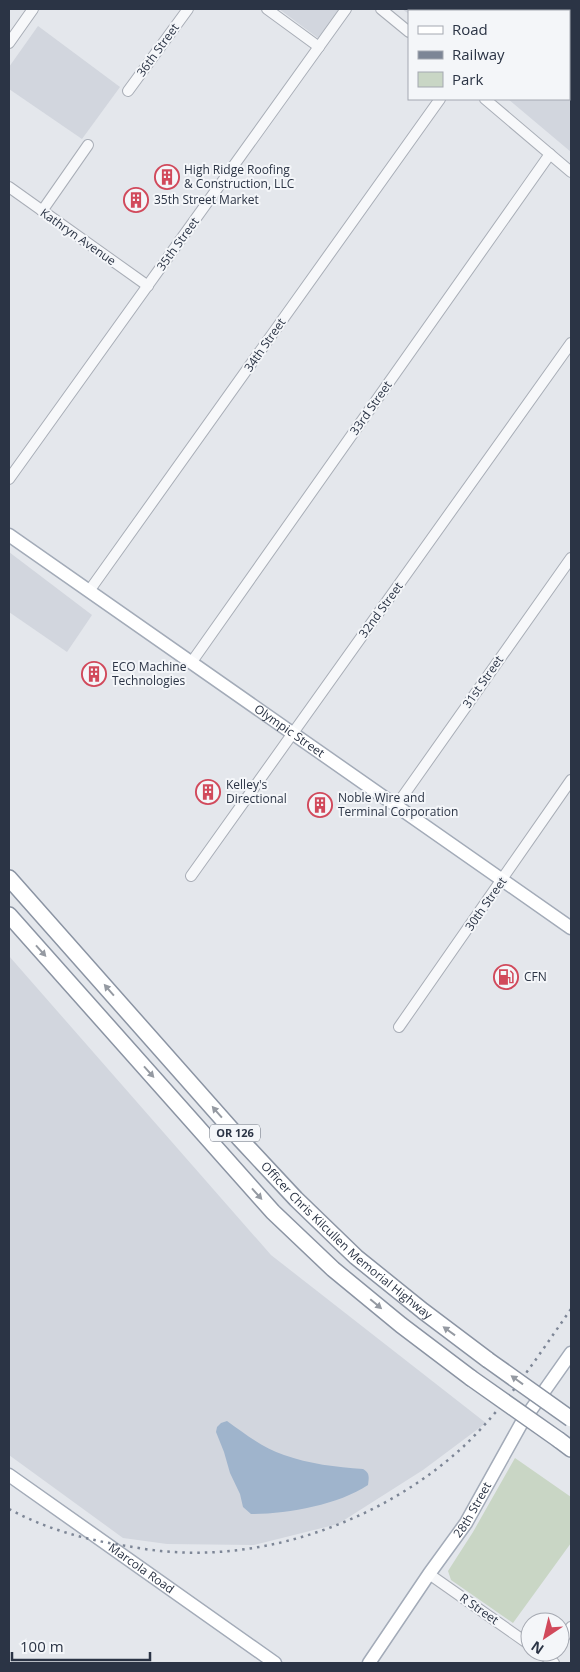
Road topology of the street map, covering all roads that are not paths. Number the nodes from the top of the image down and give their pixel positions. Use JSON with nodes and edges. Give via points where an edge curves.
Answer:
{"nodes":[{"id":1,"x":33,"y":9,"type":"edge"},
{"id":2,"x":188,"y":9,"type":"edge"},
{"id":3,"x":267,"y":9,"type":"edge"},
{"id":4,"x":346,"y":9,"type":"edge"},
{"id":5,"x":381,"y":9,"type":"edge"},
{"id":6,"x":408,"y":31,"type":"edge"},
{"id":7,"x":9,"y":43,"type":"edge"},
{"id":8,"x":319,"y":46,"type":"junction"},
{"id":9,"x":128,"y":91,"type":"dead end"},
{"id":10,"x":439,"y":100,"type":"edge"},
{"id":11,"x":487,"y":100,"type":"edge"},
{"id":12,"x":88,"y":145,"type":"dead end"},
{"id":13,"x":550,"y":154,"type":"junction"},
{"id":14,"x":571,"y":172,"type":"edge"},
{"id":15,"x":9,"y":187,"type":"edge"},
{"id":16,"x":42,"y":211,"type":"junction"},
{"id":17,"x":148,"y":286,"type":"junction"},
{"id":18,"x":571,"y":344,"type":"edge"},
{"id":19,"x":9,"y":479,"type":"edge"},
{"id":20,"x":9,"y":535,"type":"edge"},
{"id":21,"x":571,"y":558,"type":"edge"},
{"id":22,"x":89,"y":591,"type":"junction"},
{"id":23,"x":192,"y":663,"type":"junction"},
{"id":24,"x":292,"y":733,"type":"junction"},
{"id":25,"x":571,"y":780,"type":"edge"},
{"id":26,"x":396,"y":806,"type":"junction"},
{"id":27,"x":191,"y":876,"type":"dead end"},
{"id":28,"x":9,"y":878,"type":"edge"},
{"id":29,"x":503,"y":880,"type":"junction"},
{"id":30,"x":9,"y":915,"type":"edge"},
{"id":31,"x":571,"y":928,"type":"edge"},
{"id":32,"x":400,"y":1027,"type":"dead end"},
{"id":33,"x":571,"y":1353,"type":"edge"},
{"id":34,"x":571,"y":1419,"type":"edge"},
{"id":35,"x":571,"y":1449,"type":"edge"},
{"id":36,"x":9,"y":1475,"type":"edge"},
{"id":37,"x":429,"y":1574,"type":"junction"},
{"id":38,"x":520,"y":1638,"type":"edge"},
{"id":39,"x":275,"y":1663,"type":"edge"},
{"id":40,"x":369,"y":1663,"type":"edge"}],
"edges":[{"from":1,"to":7,"type":"street"},
{"from":2,"to":9,"type":"street","name":"36th Street"},
{"from":3,"to":8,"type":"street"},
{"from":4,"to":8,"type":"street","name":"35th Street"},
{"from":5,"to":6,"type":"street"},
{"from":8,"to":17,"type":"street","name":"35th Street"},
{"from":10,"to":22,"type":"street","name":"34th Street"},
{"from":11,"to":13,"type":"street"},
{"from":12,"to":16,"type":"street"},
{"from":13,"to":14,"type":"street"},
{"from":13,"to":23,"type":"street","name":"33rd Street"},
{"from":15,"to":16,"type":"street","name":"Kathryn Avenue"},
{"from":16,"to":17,"type":"street","name":"Kathryn Avenue"},
{"from":17,"to":19,"type":"street","name":"35th Street"},
{"from":18,"to":24,"type":"street","name":"32nd Street"},
{"from":20,"to":22,"type":"main road","name":"Olympic Street"},
{"from":21,"to":26,"type":"street","name":"31st Street"},
{"from":22,"to":23,"type":"main road","name":"Olympic Street"},
{"from":23,"to":24,"type":"main road","name":"Olympic Street"},
{"from":24,"to":26,"type":"main road","name":"Olympic Street"},
{"from":24,"to":27,"type":"street","name":"32nd Street"},
{"from":25,"to":29,"type":"street","name":"30th Street"},
{"from":26,"to":29,"type":"main road","name":"Olympic Street"},
{"from":34,"to":28,"type":"highway","name":"Officer Chris Kilcullen Memorial Highway","number":"OR 126","one_way":true,"bridge":true,"via":[[488,1360],[356,1257],[296,1199]]},
{"from":29,"to":31,"type":"main road","name":"Olympic Street"},
{"from":29,"to":32,"type":"street","name":"30th Street"},
{"from":30,"to":35,"type":"highway","name":"Officer Chris Kilcullen Memorial Highway","number":"OR 126","one_way":true,"bridge":true,"via":[[273,1212],[333,1269],[401,1325]]},
{"from":33,"to":37,"type":"main road","name":"28th Street","via":[[521,1424],[470,1516]]},
{"from":36,"to":39,"type":"main road","name":"Marcola Road"},
{"from":37,"to":38,"type":"street","name":"R Street"},
{"from":37,"to":40,"type":"main road","name":"28th Street"}]}
